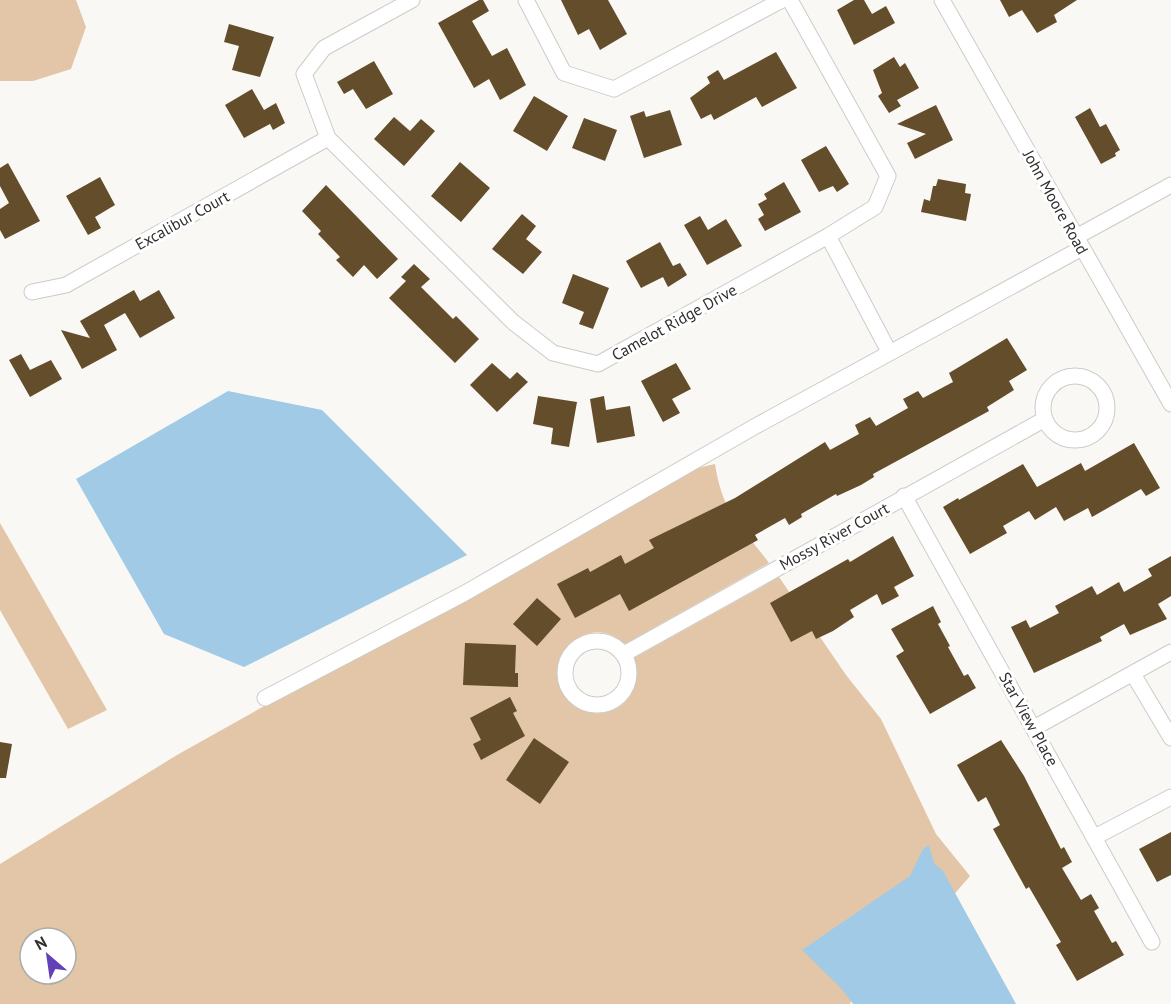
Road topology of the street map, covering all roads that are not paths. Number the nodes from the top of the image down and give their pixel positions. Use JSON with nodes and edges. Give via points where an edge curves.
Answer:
{"nodes":[{"id":1,"x":412,"y":0,"type":"edge"},
{"id":2,"x":526,"y":0,"type":"edge"},
{"id":3,"x":782,"y":0,"type":"edge"},
{"id":4,"x":790,"y":0,"type":"edge"},
{"id":5,"x":942,"y":0,"type":"edge"},
{"id":6,"x":328,"y":138,"type":"junction"},
{"id":7,"x":1171,"y":185,"type":"edge"},
{"id":8,"x":828,"y":236,"type":"junction"},
{"id":9,"x":1079,"y":243,"type":"junction"},
{"id":10,"x":32,"y":292,"type":"dead end"},
{"id":11,"x":886,"y":346,"type":"dead end"},
{"id":12,"x":1171,"y":404,"type":"edge"},
{"id":13,"x":1045,"y":419,"type":"junction"},
{"id":14,"x":904,"y":496,"type":"junction"},
{"id":15,"x":1171,"y":652,"type":"edge"},
{"id":16,"x":624,"y":654,"type":"junction"},
{"id":17,"x":1133,"y":674,"type":"junction"},
{"id":18,"x":265,"y":698,"type":"dead end"},
{"id":19,"x":1034,"y":728,"type":"junction"},
{"id":20,"x":1171,"y":738,"type":"edge"},
{"id":21,"x":1171,"y":797,"type":"edge"},
{"id":22,"x":1095,"y":837,"type":"junction"},
{"id":23,"x":1152,"y":942,"type":"dead end"}],
"edges":[{"from":1,"to":6,"type":"street","name":"Camelot Ridge Drive","via":[[324,48],[304,74]]},
{"from":2,"to":3,"type":"street","via":[[564,73],[614,88]]},
{"from":4,"to":8,"type":"street","name":"Camelot Ridge Drive","via":[[888,176],[875,207]]},
{"from":5,"to":9,"type":"street","name":"John Moore Road"},
{"from":6,"to":8,"type":"street","name":"Camelot Ridge Drive","via":[[513,322],[553,353],[598,364]]},
{"from":6,"to":10,"type":"street","name":"Excalibur Court","via":[[66,285]]},
{"from":7,"to":9,"type":"street"},
{"from":8,"to":11,"type":"street"},
{"from":9,"to":12,"type":"street","name":"John Moore Road"},
{"from":9,"to":18,"type":"street","via":[[465,593]]},
{"from":13,"to":13,"type":"street","via":[[1044,399],[1048,390],[1064,378],[1084,377],[1105,398],[1104,420],[1098,429],[1080,439],[1059,435]]},
{"from":13,"to":14,"type":"street","name":"Mossy River Court"},
{"from":14,"to":16,"type":"street","name":"Mossy River Court"},
{"from":14,"to":19,"type":"street","name":"Star View Place"},
{"from":15,"to":17,"type":"street"},
{"from":16,"to":16,"type":"street","via":[[606,641],[584,643],[568,659],[565,669],[570,690],[585,703],[606,704],[615,700],[623,693],[630,674]]},
{"from":17,"to":19,"type":"street"},
{"from":17,"to":20,"type":"street"},
{"from":19,"to":22,"type":"street","name":"Star View Place"},
{"from":21,"to":22,"type":"street"},
{"from":22,"to":23,"type":"street","name":"Star View Place"}]}
